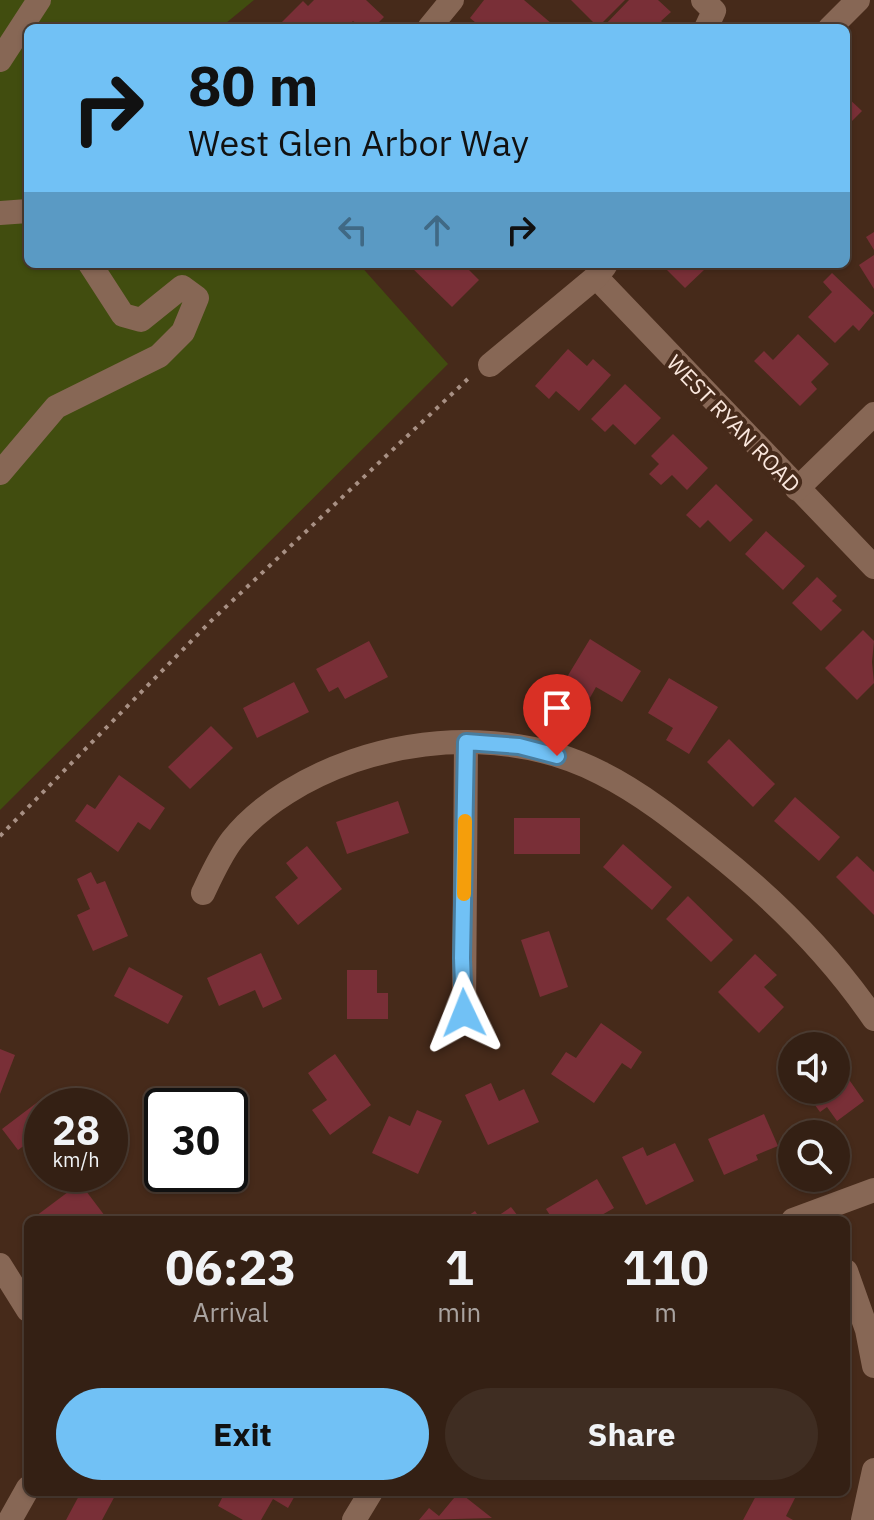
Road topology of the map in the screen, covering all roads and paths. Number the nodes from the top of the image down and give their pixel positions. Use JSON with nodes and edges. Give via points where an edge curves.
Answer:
{"nodes":[{"id":1,"x":39,"y":0,"type":"edge"},
{"id":2,"x":452,"y":0,"type":"edge"},
{"id":3,"x":703,"y":0,"type":"edge"},
{"id":4,"x":858,"y":0,"type":"edge"},
{"id":5,"x":432,"y":24,"type":"edge"},
{"id":6,"x":708,"y":24,"type":"edge"},
{"id":7,"x":834,"y":24,"type":"edge"},
{"id":8,"x":0,"y":60,"type":"edge"},
{"id":9,"x":24,"y":211,"type":"edge"},
{"id":10,"x":0,"y":213,"type":"edge"},
{"id":11,"x":93,"y":268,"type":"edge"},
{"id":12,"x":601,"y":270,"type":"edge"},
{"id":13,"x":490,"y":365,"type":"joint"},
{"id":14,"x":874,"y":414,"type":"edge"},
{"id":15,"x":0,"y":473,"type":"edge"},
{"id":16,"x":797,"y":489,"type":"junction"},
{"id":17,"x":874,"y":567,"type":"edge"},
{"id":18,"x":466,"y":742,"type":"junction"},
{"id":19,"x":0,"y":836,"type":"edge"},
{"id":20,"x":203,"y":893,"type":"dead end"},
{"id":21,"x":464,"y":1013,"type":"dead end"},
{"id":22,"x":874,"y":1019,"type":"edge"},
{"id":23,"x":874,"y":1190,"type":"edge"},
{"id":24,"x":824,"y":1215,"type":"edge"},
{"id":25,"x":0,"y":1265,"type":"edge"},
{"id":26,"x":850,"y":1282,"type":"edge"},
{"id":27,"x":24,"y":1304,"type":"edge"},
{"id":28,"x":874,"y":1366,"type":"edge"},
{"id":29,"x":874,"y":1470,"type":"edge"},
{"id":30,"x":24,"y":1495,"type":"edge"},
{"id":31,"x":369,"y":1496,"type":"edge"},
{"id":32,"x":10,"y":1520,"type":"edge"},
{"id":33,"x":354,"y":1520,"type":"edge"},
{"id":34,"x":863,"y":1520,"type":"edge"}],
"edges":[{"from":1,"to":8,"type":"street"},
{"from":2,"to":5,"type":"street"},
{"from":3,"to":6,"type":"street","via":[[714,11]]},
{"from":4,"to":7,"type":"street"},
{"from":9,"to":10,"type":"street"},
{"from":11,"to":15,"type":"street","via":[[123,315],[141,320],[182,287],[197,298],[183,332],[159,356],[56,407]]},
{"from":12,"to":13,"type":"street"},
{"from":12,"to":16,"type":"street","name":"WEST RYAN ROAD"},
{"from":13,"to":19,"type":"path","via":[[471,375],[263,571]]},
{"from":14,"to":16,"type":"street"},
{"from":16,"to":17,"type":"street","name":"WEST RYAN ROAD"},
{"from":18,"to":20,"type":"street","via":[[393,750],[311,780],[270,805],[234,837]]},
{"from":18,"to":21,"type":"street"},
{"from":18,"to":22,"type":"street","via":[[519,746],[574,761],[659,808],[780,908],[833,964]]},
{"from":23,"to":24,"type":"street"},
{"from":25,"to":27,"type":"street"},
{"from":26,"to":28,"type":"street"},
{"from":29,"to":34,"type":"street"},
{"from":30,"to":32,"type":"street"},
{"from":31,"to":33,"type":"street"}]}
